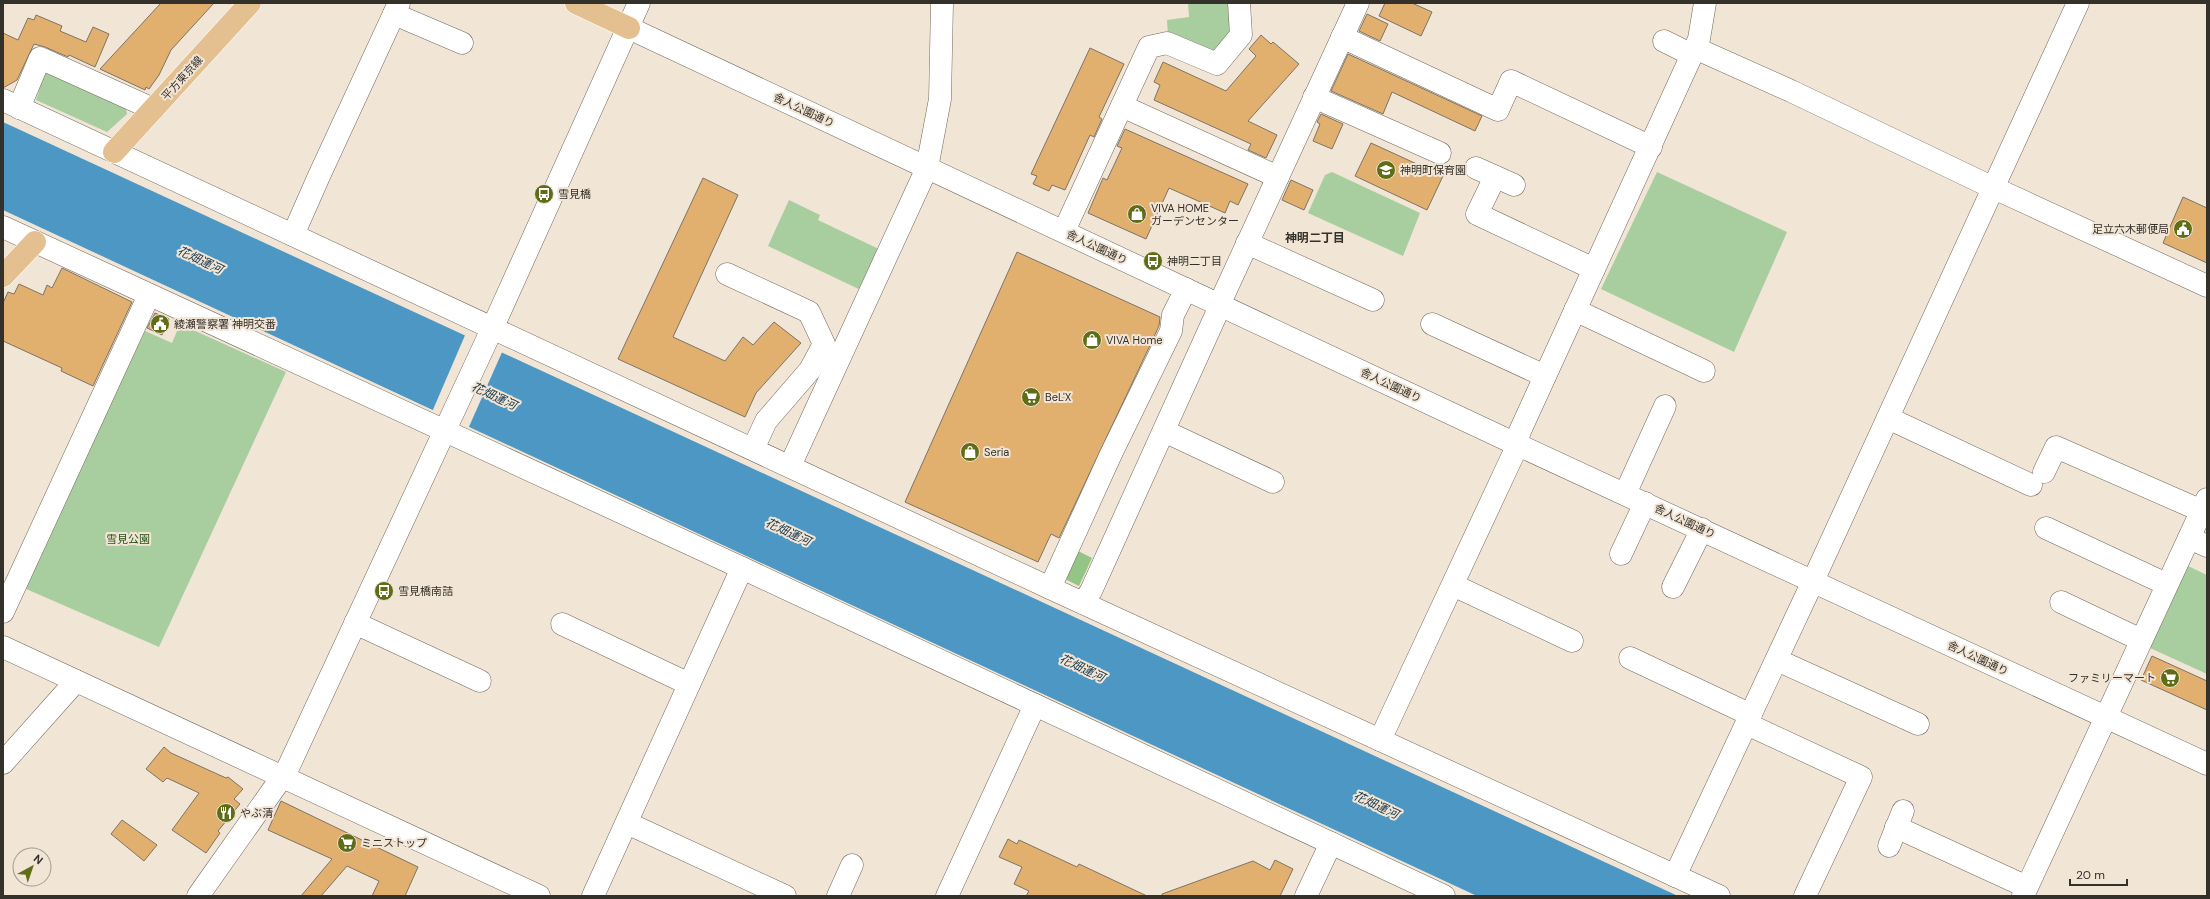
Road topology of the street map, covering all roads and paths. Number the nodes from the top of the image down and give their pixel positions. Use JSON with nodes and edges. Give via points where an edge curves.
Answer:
{"nodes":[{"id":1,"x":250,"y":3,"type":"edge"},
{"id":2,"x":576,"y":3,"type":"edge"},
{"id":3,"x":639,"y":3,"type":"edge"},
{"id":4,"x":942,"y":3,"type":"edge"},
{"id":5,"x":1239,"y":3,"type":"edge"},
{"id":6,"x":1358,"y":3,"type":"edge"},
{"id":7,"x":1705,"y":3,"type":"edge"},
{"id":8,"x":2078,"y":3,"type":"edge"},
{"id":9,"x":397,"y":9,"type":"edge"},
{"id":10,"x":629,"y":28,"type":"junction"},
{"id":11,"x":1342,"y":37,"type":"junction"},
{"id":12,"x":1664,"y":40,"type":"dead end"},
{"id":13,"x":462,"y":43,"type":"dead end"},
{"id":14,"x":1694,"y":51,"type":"junction"},
{"id":15,"x":1314,"y":97,"type":"junction"},
{"id":16,"x":11,"y":104,"type":"edge"},
{"id":17,"x":1122,"y":106,"type":"junction"},
{"id":18,"x":153,"y":109,"type":"junction"},
{"id":19,"x":1651,"y":146,"type":"junction"},
{"id":20,"x":114,"y":152,"type":"junction"},
{"id":21,"x":1440,"y":153,"type":"dead end"},
{"id":22,"x":927,"y":168,"type":"junction"},
{"id":23,"x":1278,"y":177,"type":"junction"},
{"id":24,"x":1514,"y":185,"type":"dead end"},
{"id":25,"x":1994,"y":188,"type":"junction"},
{"id":26,"x":3,"y":227,"type":"edge"},
{"id":27,"x":1064,"y":232,"type":"junction"},
{"id":28,"x":293,"y":236,"type":"junction"},
{"id":29,"x":35,"y":242,"type":"junction"},
{"id":30,"x":1247,"y":243,"type":"junction"},
{"id":31,"x":1594,"y":269,"type":"junction"},
{"id":32,"x":727,"y":274,"type":"dead end"},
{"id":33,"x":3,"y":276,"type":"edge"},
{"id":34,"x":2207,"y":286,"type":"edge"},
{"id":35,"x":1186,"y":289,"type":"junction"},
{"id":36,"x":149,"y":295,"type":"junction"},
{"id":37,"x":1373,"y":300,"type":"dead end"},
{"id":38,"x":1219,"y":305,"type":"junction"},
{"id":39,"x":1575,"y":310,"type":"junction"},
{"id":40,"x":1432,"y":324,"type":"dead end"},
{"id":41,"x":816,"y":328,"type":"junction"},
{"id":42,"x":491,"y":332,"type":"junction"},
{"id":43,"x":850,"y":336,"type":"junction"},
{"id":44,"x":1704,"y":371,"type":"dead end"},
{"id":45,"x":1545,"y":376,"type":"junction"},
{"id":46,"x":1665,"y":406,"type":"dead end"},
{"id":47,"x":1888,"y":418,"type":"junction"},
{"id":48,"x":446,"y":429,"type":"junction"},
{"id":49,"x":1164,"y":431,"type":"junction"},
{"id":50,"x":1516,"y":444,"type":"junction"},
{"id":51,"x":753,"y":449,"type":"junction"},
{"id":52,"x":790,"y":466,"type":"junction"},
{"id":53,"x":1273,"y":482,"type":"dead end"},
{"id":54,"x":1625,"y":494,"type":"junction"},
{"id":55,"x":1645,"y":503,"type":"junction"},
{"id":56,"x":2204,"y":508,"type":"edge"},
{"id":57,"x":2046,"y":528,"type":"dead end"},
{"id":58,"x":1702,"y":529,"type":"junction"},
{"id":59,"x":2198,"y":542,"type":"edge"},
{"id":60,"x":1621,"y":554,"type":"dead end"},
{"id":61,"x":742,"y":568,"type":"junction"},
{"id":62,"x":1813,"y":582,"type":"junction"},
{"id":63,"x":2166,"y":584,"type":"junction"},
{"id":64,"x":1453,"y":585,"type":"junction"},
{"id":65,"x":1672,"y":587,"type":"dead end"},
{"id":66,"x":1050,"y":588,"type":"junction"},
{"id":67,"x":2061,"y":602,"type":"dead end"},
{"id":68,"x":1084,"y":603,"type":"junction"},
{"id":69,"x":3,"y":612,"type":"edge"},
{"id":70,"x":355,"y":623,"type":"junction"},
{"id":71,"x":562,"y":624,"type":"dead end"},
{"id":72,"x":2141,"y":640,"type":"junction"},
{"id":73,"x":1572,"y":641,"type":"dead end"},
{"id":74,"x":3,"y":647,"type":"edge"},
{"id":75,"x":1630,"y":658,"type":"dead end"},
{"id":76,"x":1777,"y":660,"type":"junction"},
{"id":77,"x":76,"y":681,"type":"junction"},
{"id":78,"x":480,"y":681,"type":"dead end"},
{"id":79,"x":689,"y":684,"type":"junction"},
{"id":80,"x":1035,"y":704,"type":"junction"},
{"id":81,"x":2105,"y":716,"type":"junction"},
{"id":82,"x":1749,"y":720,"type":"junction"},
{"id":83,"x":1918,"y":724,"type":"dead end"},
{"id":84,"x":1380,"y":740,"type":"junction"},
{"id":85,"x":3,"y":762,"type":"edge"},
{"id":86,"x":2207,"y":764,"type":"edge"},
{"id":87,"x":282,"y":777,"type":"junction"},
{"id":88,"x":627,"y":823,"type":"junction"},
{"id":89,"x":1896,"y":828,"type":"dead end"},
{"id":90,"x":1330,"y":843,"type":"junction"},
{"id":91,"x":852,"y":865,"type":"dead end"},
{"id":92,"x":1675,"y":876,"type":"junction"},
{"id":93,"x":2025,"y":892,"type":"edge"},
{"id":94,"x":198,"y":896,"type":"edge"},
{"id":95,"x":539,"y":896,"type":"edge"},
{"id":96,"x":594,"y":896,"type":"edge"},
{"id":97,"x":784,"y":896,"type":"edge"},
{"id":98,"x":838,"y":896,"type":"edge"},
{"id":99,"x":947,"y":896,"type":"edge"},
{"id":100,"x":1306,"y":896,"type":"edge"},
{"id":101,"x":1444,"y":896,"type":"edge"},
{"id":102,"x":1719,"y":896,"type":"edge"},
{"id":103,"x":1805,"y":896,"type":"edge"}],
"edges":[{"from":1,"to":18,"type":"main road","name":"平方東京線"},
{"from":2,"to":10,"type":"main road","name":"舎人公園通り"},
{"from":3,"to":10,"type":"street"},
{"from":4,"to":22,"type":"street","via":[[940,99]]},
{"from":5,"to":17,"type":"street","via":[[1241,35],[1217,64],[1167,43],[1149,47]]},
{"from":6,"to":11,"type":"street"},
{"from":7,"to":14,"type":"street","via":[[1699,39]]},
{"from":8,"to":25,"type":"street"},
{"from":9,"to":13,"type":"street"},
{"from":9,"to":28,"type":"street"},
{"from":10,"to":22,"type":"street","name":"舎人公園通り"},
{"from":10,"to":42,"type":"street"},
{"from":11,"to":15,"type":"street"},
{"from":11,"to":19,"type":"street","via":[[1498,110],[1511,81]]},
{"from":12,"to":14,"type":"street"},
{"from":14,"to":19,"type":"street"},
{"from":14,"to":25,"type":"street","via":[[1791,91]]},
{"from":15,"to":21,"type":"street"},
{"from":15,"to":23,"type":"street"},
{"from":16,"to":18,"type":"street","via":[[40,58]]},
{"from":16,"to":20,"type":"street"},
{"from":17,"to":23,"type":"street"},
{"from":17,"to":27,"type":"street"},
{"from":18,"to":20,"type":"main road","name":"平方東京線"},
{"from":19,"to":31,"type":"street"},
{"from":20,"to":28,"type":"street"},
{"from":22,"to":27,"type":"street","name":"舎人公園通り"},
{"from":22,"to":43,"type":"street"},
{"from":23,"to":30,"type":"street"},
{"from":24,"to":31,"type":"street","via":[[1485,172],[1477,214]]},
{"from":25,"to":34,"type":"street"},
{"from":25,"to":47,"type":"street"},
{"from":26,"to":29,"type":"street"},
{"from":27,"to":35,"type":"street","name":"舎人公園通り"},
{"from":28,"to":42,"type":"street"},
{"from":29,"to":33,"type":"main road"},
{"from":29,"to":36,"type":"street"},
{"from":30,"to":37,"type":"street"},
{"from":30,"to":38,"type":"street"},
{"from":31,"to":39,"type":"street"},
{"from":32,"to":41,"type":"street","via":[[809,312]]},
{"from":35,"to":38,"type":"street","name":"舎人公園通り"},
{"from":35,"to":66,"type":"street","via":[[1174,315],[1171,331],[1106,463]]},
{"from":36,"to":48,"type":"street"},
{"from":36,"to":69,"type":"street"},
{"from":38,"to":49,"type":"street"},
{"from":38,"to":50,"type":"street","name":"舎人公園通り"},
{"from":39,"to":44,"type":"street"},
{"from":39,"to":45,"type":"street"},
{"from":40,"to":45,"type":"street"},
{"from":41,"to":43,"type":"street","via":[[824,324]]},
{"from":41,"to":51,"type":"street","via":[[824,344],[810,370],[766,421]]},
{"from":42,"to":48,"type":"street"},
{"from":42,"to":51,"type":"street"},
{"from":43,"to":52,"type":"street"},
{"from":45,"to":50,"type":"street"},
{"from":46,"to":54,"type":"street"},
{"from":47,"to":56,"type":"street","via":[[2038,478],[2056,447]]},
{"from":47,"to":62,"type":"street"},
{"from":48,"to":61,"type":"street"},
{"from":48,"to":70,"type":"street"},
{"from":49,"to":53,"type":"street"},
{"from":49,"to":68,"type":"street"},
{"from":50,"to":54,"type":"street","name":"舎人公園通り"},
{"from":50,"to":64,"type":"street"},
{"from":51,"to":52,"type":"street"},
{"from":52,"to":66,"type":"street"},
{"from":54,"to":55,"type":"street","name":"舎人公園通り"},
{"from":55,"to":58,"type":"street","name":"舎人公園通り"},
{"from":55,"to":60,"type":"street"},
{"from":56,"to":59,"type":"street"},
{"from":57,"to":63,"type":"street"},
{"from":58,"to":62,"type":"street","name":"舎人公園通り"},
{"from":58,"to":65,"type":"street"},
{"from":59,"to":63,"type":"street"},
{"from":61,"to":79,"type":"street"},
{"from":61,"to":80,"type":"street"},
{"from":62,"to":76,"type":"street"},
{"from":62,"to":81,"type":"street","name":"舎人公園通り"},
{"from":63,"to":72,"type":"street"},
{"from":64,"to":73,"type":"street"},
{"from":64,"to":84,"type":"street"},
{"from":66,"to":68,"type":"street"},
{"from":67,"to":72,"type":"street"},
{"from":68,"to":84,"type":"street"},
{"from":70,"to":78,"type":"street"},
{"from":70,"to":87,"type":"street"},
{"from":71,"to":79,"type":"street"},
{"from":72,"to":81,"type":"street"},
{"from":74,"to":77,"type":"street"},
{"from":75,"to":82,"type":"street"},
{"from":76,"to":82,"type":"street"},
{"from":76,"to":83,"type":"street"},
{"from":77,"to":85,"type":"street"},
{"from":77,"to":87,"type":"street"},
{"from":79,"to":88,"type":"street"},
{"from":80,"to":90,"type":"street"},
{"from":80,"to":99,"type":"street"},
{"from":81,"to":86,"type":"street","name":"舎人公園通り"},
{"from":81,"to":93,"type":"street"},
{"from":82,"to":92,"type":"street"},
{"from":82,"to":103,"type":"street","via":[[1861,777]]},
{"from":84,"to":92,"type":"street"},
{"from":87,"to":94,"type":"street"},
{"from":87,"to":95,"type":"street"},
{"from":88,"to":96,"type":"street"},
{"from":88,"to":97,"type":"street"},
{"from":89,"to":93,"type":"street"},
{"from":90,"to":100,"type":"street"},
{"from":90,"to":101,"type":"street"},
{"from":91,"to":98,"type":"street"},
{"from":92,"to":102,"type":"street"}]}
